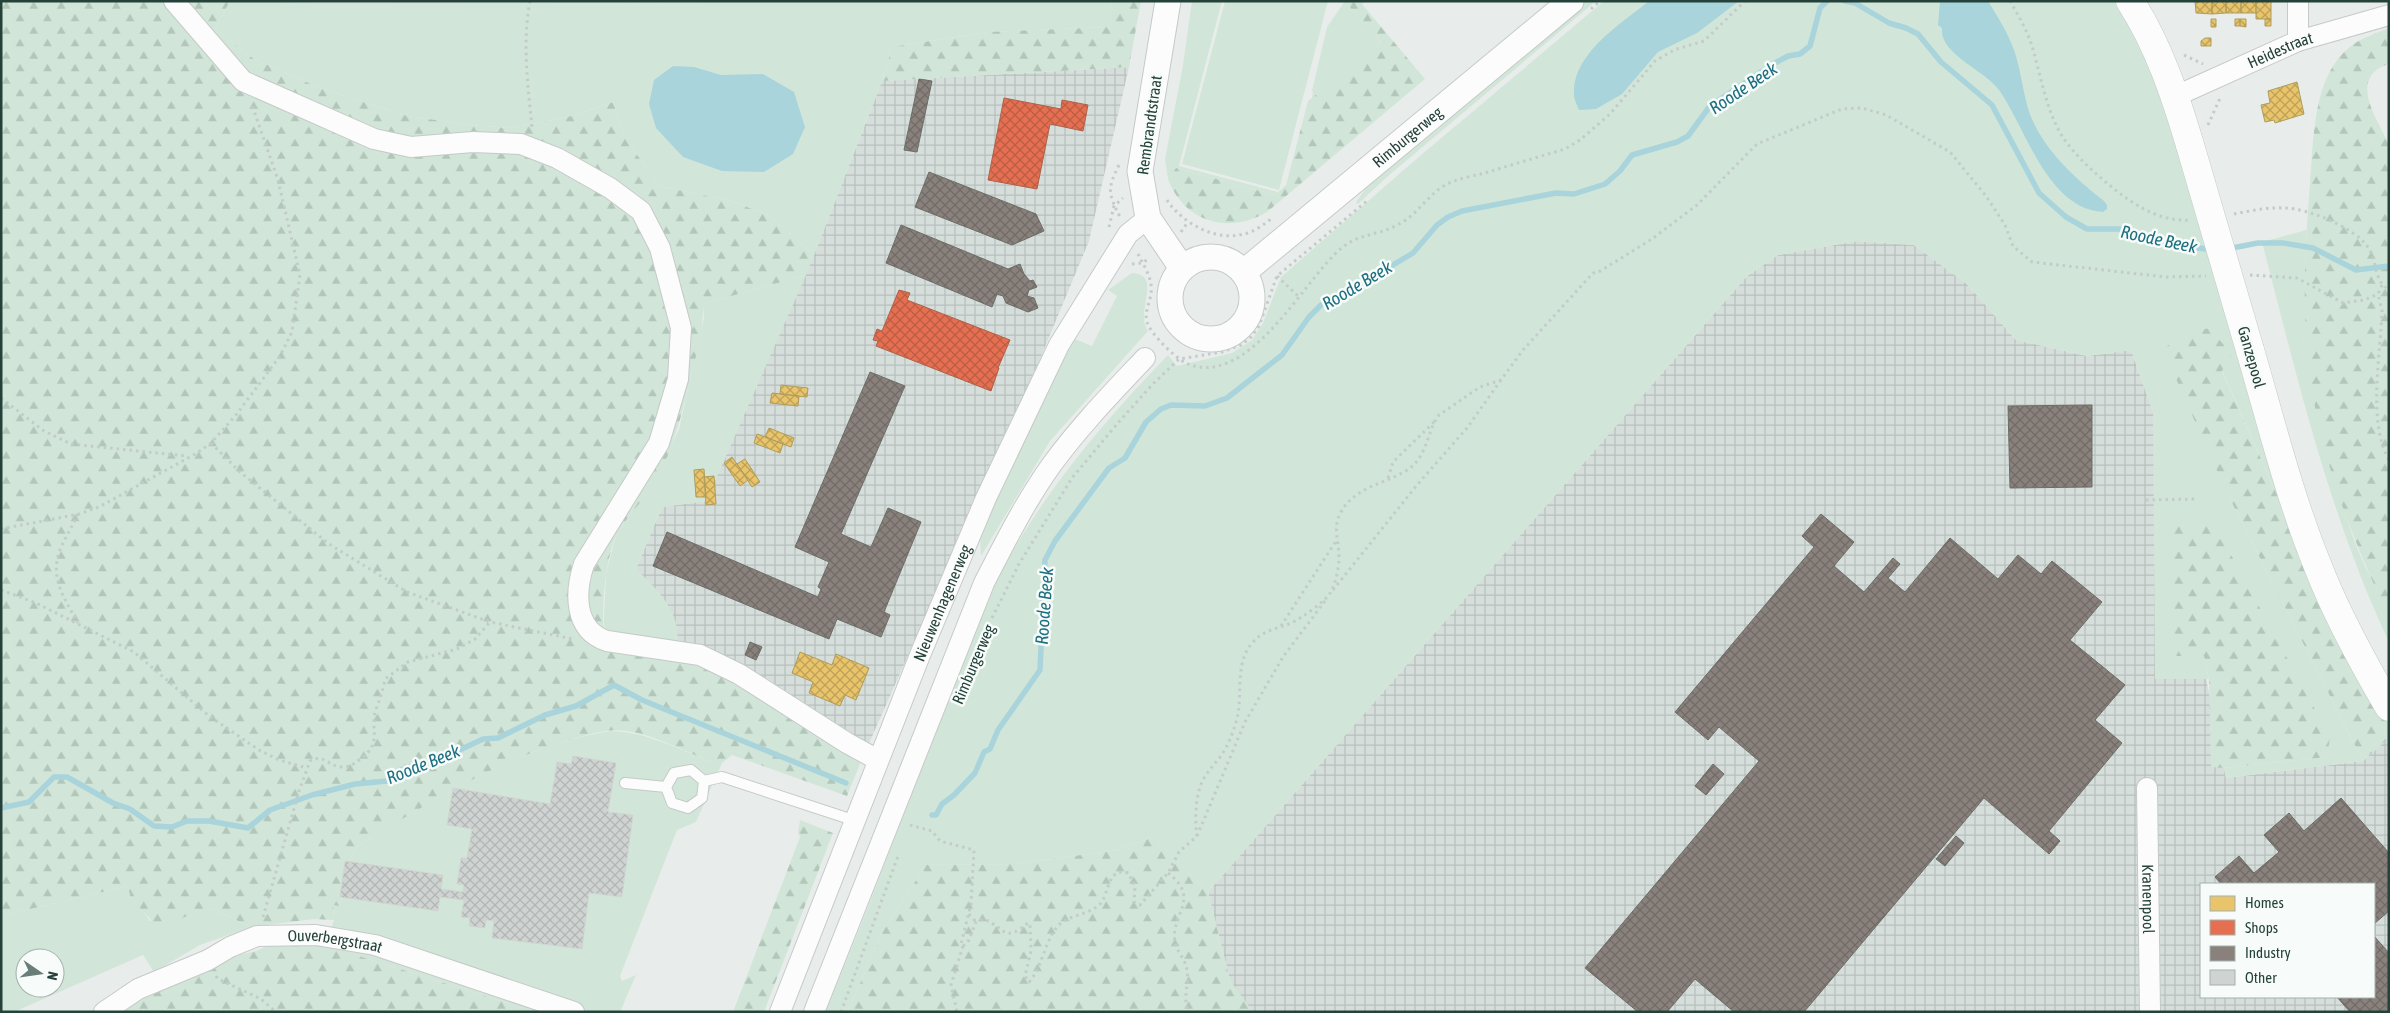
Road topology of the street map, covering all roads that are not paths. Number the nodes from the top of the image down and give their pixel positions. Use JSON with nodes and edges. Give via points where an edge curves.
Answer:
{"nodes":[{"id":1,"x":174,"y":1,"type":"edge"},
{"id":2,"x":1168,"y":1,"type":"edge"},
{"id":3,"x":1571,"y":1,"type":"edge"},
{"id":4,"x":2130,"y":1,"type":"edge"},
{"id":5,"x":2298,"y":1,"type":"edge"},
{"id":6,"x":2389,"y":14,"type":"edge"},
{"id":7,"x":2298,"y":41,"type":"junction"},
{"id":8,"x":2176,"y":96,"type":"junction"},
{"id":9,"x":1148,"y":218,"type":"junction"},
{"id":10,"x":1182,"y":268,"type":"junction"},
{"id":11,"x":1244,"y":272,"type":"junction"},
{"id":12,"x":1145,"y":358,"type":"dead end"},
{"id":13,"x":2389,"y":706,"type":"edge"},
{"id":14,"x":878,"y":760,"type":"junction"},
{"id":15,"x":704,"y":782,"type":"junction"},
{"id":16,"x":625,"y":783,"type":"dead end"},
{"id":17,"x":666,"y":787,"type":"junction"},
{"id":18,"x":2148,"y":788,"type":"dead end"},
{"id":19,"x":856,"y":821,"type":"junction"},
{"id":20,"x":104,"y":1012,"type":"edge"},
{"id":21,"x":574,"y":1012,"type":"edge"},
{"id":22,"x":780,"y":1012,"type":"edge"},
{"id":23,"x":814,"y":1012,"type":"edge"},
{"id":24,"x":2150,"y":1012,"type":"edge"}],
"edges":[{"from":1,"to":14,"type":"street","via":[[243,81],[374,139],[411,147],[473,142],[521,144],[557,158],[641,211],[660,248],[681,328],[678,379],[659,443],[584,564],[578,583],[578,604],[586,627],[596,637],[700,655],[739,674]]},
{"from":2,"to":9,"type":"street","name":"Rembrandtstraat","via":[[1140,171]]},
{"from":3,"to":11,"type":"street","name":"Rimburgerweg"},
{"from":4,"to":8,"type":"main road","name":"Ganzepool"},
{"from":5,"to":7,"type":"street"},
{"from":6,"to":7,"type":"street","name":"Heidestraat"},
{"from":7,"to":8,"type":"street","name":"Heidestraat"},
{"from":8,"to":13,"type":"main road","name":"Ganzepool","bridge":true,"via":[[2199,137],[2250,350],[2299,516],[2338,613]]},
{"from":9,"to":10,"type":"street","name":"Rembrandtstraat"},
{"from":9,"to":14,"type":"street","name":"Nieuwenhagenerweg","via":[[1128,234],[1059,345],[986,498]]},
{"from":10,"to":11,"type":"street","via":[[1197,259],[1214,256],[1230,261]]},
{"from":10,"to":11,"type":"street","via":[[1172,286],[1171,307],[1180,325],[1206,339],[1225,337],[1247,318],[1253,299]]},
{"from":12,"to":23,"type":"street","name":"Rimburgerweg","via":[[1099,406],[1050,468],[1014,524],[984,583]]},
{"from":14,"to":19,"type":"street","name":"Nieuwenhagenerweg"},
{"from":15,"to":17,"type":"lane","via":[[691,770],[674,773]]},
{"from":15,"to":17,"type":"lane","via":[[702,798],[688,808],[672,803]]},
{"from":15,"to":19,"type":"lane","via":[[722,778]]},
{"from":16,"to":17,"type":"lane"},
{"from":18,"to":24,"type":"street","name":"Kranenpool"},
{"from":19,"to":22,"type":"street","name":"Nieuwenhagenerweg"},
{"from":20,"to":21,"type":"street","name":"Ouverbergstraat","via":[[138,989],[257,936],[316,935],[375,945]]}]}
